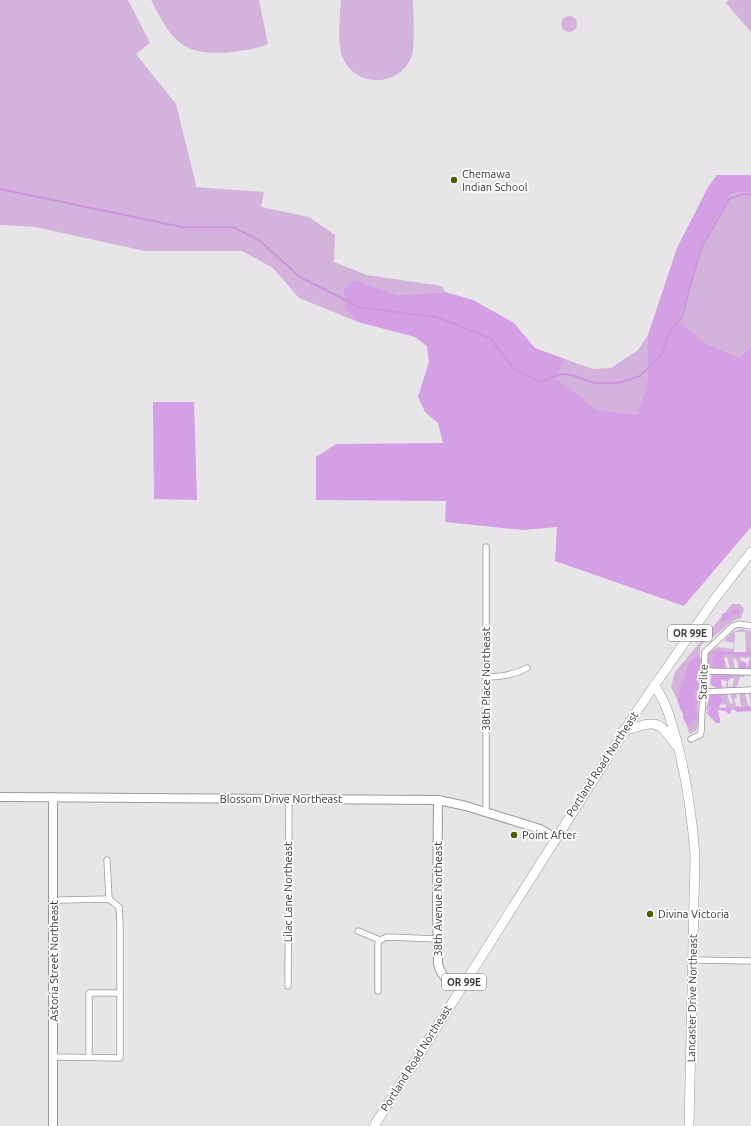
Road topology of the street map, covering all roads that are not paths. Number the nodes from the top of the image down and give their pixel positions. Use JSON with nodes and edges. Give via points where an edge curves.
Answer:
{"nodes":[{"id":1,"x":486,"y":547,"type":"dead end"},
{"id":2,"x":751,"y":552,"type":"edge"},
{"id":3,"x":751,"y":626,"type":"edge"},
{"id":4,"x":527,"y":668,"type":"dead end"},
{"id":5,"x":704,"y":671,"type":"junction"},
{"id":6,"x":751,"y":672,"type":"edge"},
{"id":7,"x":486,"y":677,"type":"junction"},
{"id":8,"x":654,"y":686,"type":"junction"},
{"id":9,"x":751,"y":690,"type":"edge"},
{"id":10,"x":703,"y":692,"type":"junction"},
{"id":11,"x":623,"y":731,"type":"junction"},
{"id":12,"x":691,"y":739,"type":"dead end"},
{"id":13,"x":679,"y":749,"type":"junction"},
{"id":14,"x":0,"y":797,"type":"edge"},
{"id":15,"x":53,"y":797,"type":"junction"},
{"id":16,"x":289,"y":798,"type":"junction"},
{"id":17,"x":438,"y":800,"type":"junction"},
{"id":18,"x":486,"y":812,"type":"junction"},
{"id":19,"x":555,"y":838,"type":"junction"},
{"id":20,"x":107,"y":860,"type":"dead end"},
{"id":21,"x":109,"y":900,"type":"junction"},
{"id":22,"x":54,"y":902,"type":"junction"},
{"id":23,"x":358,"y":931,"type":"dead end"},
{"id":24,"x":437,"y":939,"type":"junction"},
{"id":25,"x":380,"y":940,"type":"junction"},
{"id":26,"x":693,"y":960,"type":"junction"},
{"id":27,"x":751,"y":961,"type":"edge"},
{"id":28,"x":288,"y":986,"type":"dead end"},
{"id":29,"x":461,"y":988,"type":"junction"},
{"id":30,"x":378,"y":991,"type":"dead end"},
{"id":31,"x":120,"y":993,"type":"junction"},
{"id":32,"x":53,"y":1057,"type":"junction"},
{"id":33,"x":89,"y":1057,"type":"junction"},
{"id":34,"x":53,"y":1126,"type":"edge"},
{"id":35,"x":374,"y":1126,"type":"edge"},
{"id":36,"x":689,"y":1126,"type":"edge"}],
"edges":[{"from":1,"to":7,"type":"street","name":"38th Place Northeast"},
{"from":2,"to":8,"type":"main road","name":"Portland Road Northeast","number":"OR 99E"},
{"from":3,"to":5,"type":"street","name":"Starlite","via":[[736,624],[729,628],[705,652]]},
{"from":4,"to":7,"type":"street","via":[[505,676]]},
{"from":5,"to":6,"type":"street"},
{"from":5,"to":10,"type":"street","name":"Starlite"},
{"from":7,"to":18,"type":"street","name":"38th Place Northeast"},
{"from":8,"to":11,"type":"main road","name":"Portland Road Northeast","number":"OR 99E"},
{"from":8,"to":13,"type":"main road","name":"Lancaster Drive Northeast","via":[[666,704]]},
{"from":9,"to":10,"type":"street"},
{"from":10,"to":12,"type":"street","name":"Starlite","via":[[701,732]]},
{"from":11,"to":13,"type":"main road","via":[[656,724]]},
{"from":11,"to":19,"type":"main road","name":"Portland Road Northeast","number":"OR 99E"},
{"from":13,"to":26,"type":"main road","name":"Lancaster Drive Northeast","via":[[693,821]]},
{"from":14,"to":15,"type":"street","name":"Blossom Drive Northeast"},
{"from":15,"to":16,"type":"street","name":"Blossom Drive Northeast"},
{"from":15,"to":22,"type":"street","name":"Astoria Street Northeast"},
{"from":16,"to":17,"type":"street","name":"Blossom Drive Northeast"},
{"from":16,"to":28,"type":"street","name":"Lilac Lane Northeast"},
{"from":17,"to":18,"type":"street","name":"Blossom Drive Northeast"},
{"from":17,"to":24,"type":"street","name":"38th Avenue Northeast"},
{"from":18,"to":19,"type":"street","name":"Blossom Drive Northeast","via":[[540,829]]},
{"from":19,"to":29,"type":"main road","name":"Portland Road Northeast","number":"OR 99E"},
{"from":20,"to":21,"type":"street"},
{"from":21,"to":22,"type":"street"},
{"from":21,"to":31,"type":"street","via":[[119,907]]},
{"from":22,"to":32,"type":"street","name":"Astoria Street Northeast"},
{"from":23,"to":25,"type":"street"},
{"from":24,"to":25,"type":"street","via":[[387,937]]},
{"from":24,"to":29,"type":"street","name":"38th Avenue Northeast","via":[[437,957],[441,973],[448,982]]},
{"from":25,"to":30,"type":"street"},
{"from":26,"to":27,"type":"street"},
{"from":26,"to":36,"type":"main road","name":"Lancaster Drive Northeast"},
{"from":29,"to":35,"type":"main road","name":"Portland Road Northeast","number":"OR 99E"},
{"from":31,"to":33,"type":"street","via":[[89,993]]},
{"from":31,"to":33,"type":"street","via":[[120,1058]]},
{"from":32,"to":33,"type":"street"},
{"from":32,"to":34,"type":"street","name":"Astoria Street Northeast"}]}
